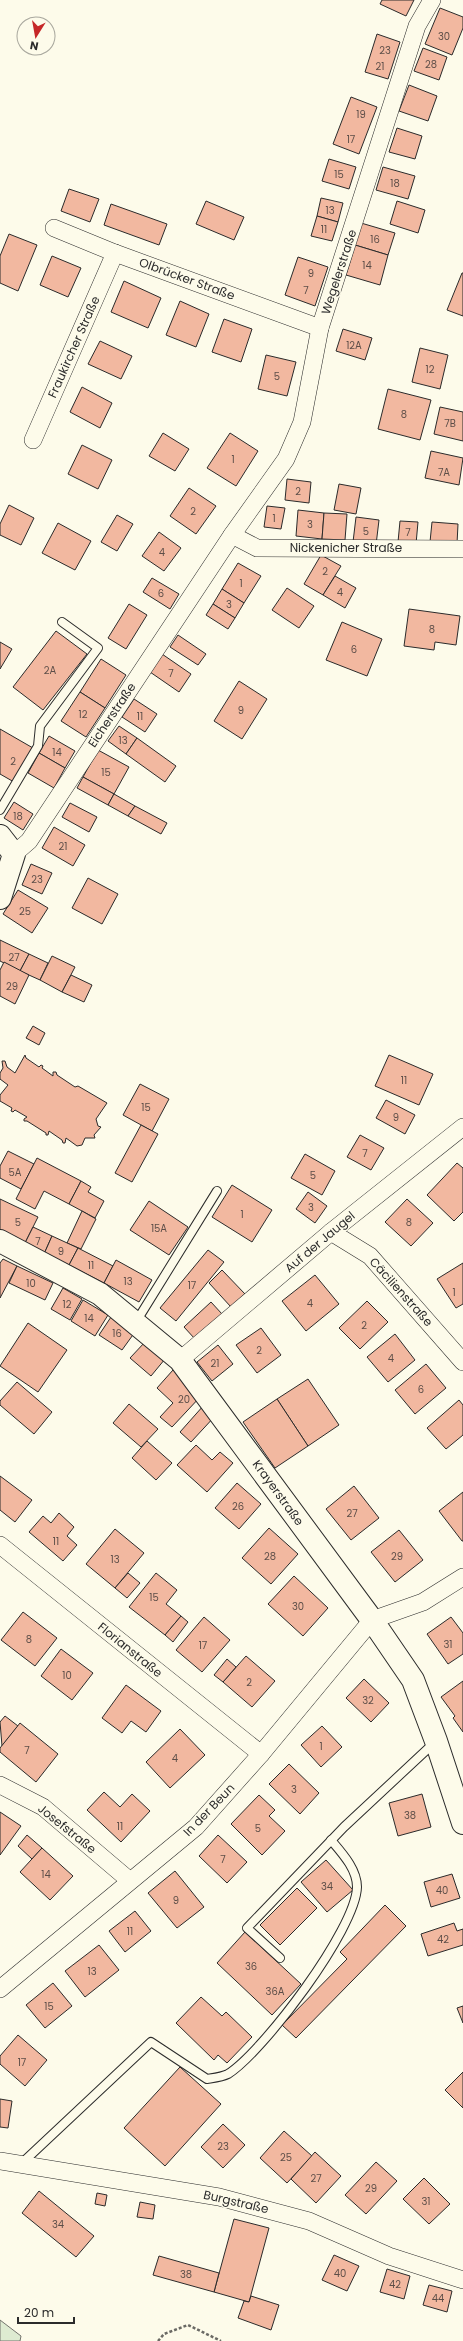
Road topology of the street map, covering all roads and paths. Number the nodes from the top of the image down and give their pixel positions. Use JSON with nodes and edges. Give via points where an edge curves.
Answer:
{"nodes":[{"id":1,"x":432,"y":0,"type":"edge"},
{"id":2,"x":54,"y":228,"type":"dead end"},
{"id":3,"x":115,"y":253,"type":"junction"},
{"id":4,"x":320,"y":328,"type":"junction"},
{"id":5,"x":33,"y":440,"type":"dead end"},
{"id":6,"x":232,"y":534,"type":"junction"},
{"id":7,"x":463,"y":549,"type":"edge"},
{"id":8,"x":62,"y":622,"type":"dead end"},
{"id":9,"x":0,"y":810,"type":"edge"},
{"id":10,"x":0,"y":836,"type":"edge"},
{"id":11,"x":14,"y":854,"type":"junction"},
{"id":12,"x":0,"y":898,"type":"edge"},
{"id":13,"x":463,"y":1127,"type":"edge"},
{"id":14,"x":217,"y":1191,"type":"dead end"},
{"id":15,"x":332,"y":1232,"type":"junction"},
{"id":16,"x":0,"y":1241,"type":"edge"},
{"id":17,"x":136,"y":1323,"type":"junction"},
{"id":18,"x":180,"y":1360,"type":"junction"},
{"id":19,"x":463,"y":1362,"type":"edge"},
{"id":20,"x":0,"y":1545,"type":"edge"},
{"id":21,"x":463,"y":1577,"type":"edge"},
{"id":22,"x":372,"y":1620,"type":"junction"},
{"id":23,"x":436,"y":1741,"type":"junction"},
{"id":24,"x":261,"y":1754,"type":"junction"},
{"id":25,"x":0,"y":1785,"type":"edge"},
{"id":26,"x":463,"y":1823,"type":"edge"},
{"id":27,"x":332,"y":1840,"type":"junction"},
{"id":28,"x":129,"y":1880,"type":"junction"},
{"id":29,"x":280,"y":1958,"type":"dead end"},
{"id":30,"x":0,"y":1989,"type":"edge"},
{"id":31,"x":0,"y":2161,"type":"edge"},
{"id":32,"x":21,"y":2164,"type":"junction"},
{"id":33,"x":463,"y":2280,"type":"edge"},
{"id":34,"x":158,"y":2341,"type":"edge"},
{"id":35,"x":221,"y":2341,"type":"edge"}],
"edges":[{"from":1,"to":4,"type":"street","name":"Wegelerstraße","via":[[417,26]]},
{"from":2,"to":3,"type":"street","name":"Olbrücker Straße"},
{"from":3,"to":4,"type":"street","name":"Olbrücker Straße"},
{"from":3,"to":5,"type":"street","name":"Fraukircher Straße"},
{"from":4,"to":6,"type":"street","name":"Wegelerstraße","via":[[302,422],[286,460]]},
{"from":6,"to":7,"type":"street","name":"Nickenicher Straße","via":[[257,548]]},
{"from":6,"to":11,"type":"street","name":"Eicherstraße","via":[[28,841]]},
{"from":8,"to":9,"type":"lane","via":[[98,648],[40,726],[38,746]]},
{"from":10,"to":11,"type":"street"},
{"from":11,"to":12,"type":"street","name":"Eicherstraße"},
{"from":13,"to":15,"type":"street","name":"Auf der Jaugel"},
{"from":14,"to":17,"type":"lane"},
{"from":15,"to":18,"type":"street","name":"Auf der Jaugel"},
{"from":15,"to":19,"type":"street","name":"Cäcilienstraße","via":[[370,1256]]},
{"from":16,"to":17,"type":"street","name":"Krayerstraße","via":[[100,1294]]},
{"from":17,"to":18,"type":"street","name":"Krayerstraße"},
{"from":18,"to":22,"type":"street","name":"Krayerstraße"},
{"from":20,"to":24,"type":"street","name":"Florianstraße"},
{"from":21,"to":22,"type":"street","via":[[424,1602]]},
{"from":22,"to":23,"type":"street","name":"Krayerstraße","via":[[413,1680]]},
{"from":22,"to":24,"type":"street","name":"In der Beun"},
{"from":23,"to":26,"type":"street","name":"Krayerstraße"},
{"from":23,"to":27,"type":"lane"},
{"from":24,"to":28,"type":"street","name":"In der Beun","via":[[196,1827]]},
{"from":25,"to":28,"type":"street","name":"Josefstraße","via":[[43,1807]]},
{"from":27,"to":29,"type":"lane","via":[[247,1928]]},
{"from":27,"to":32,"type":"lane","via":[[356,1876],[357,1888],[351,1908],[314,1979],[259,2044],[227,2075],[207,2079],[152,2042]]},
{"from":28,"to":30,"type":"street","name":"In der Beun"},
{"from":31,"to":32,"type":"street","name":"Burgstraße"},
{"from":32,"to":33,"type":"street","name":"Burgstraße","via":[[219,2197],[309,2221],[389,2256]]},
{"from":34,"to":35,"type":"path","via":[[164,2334],[188,2325]]}]}
